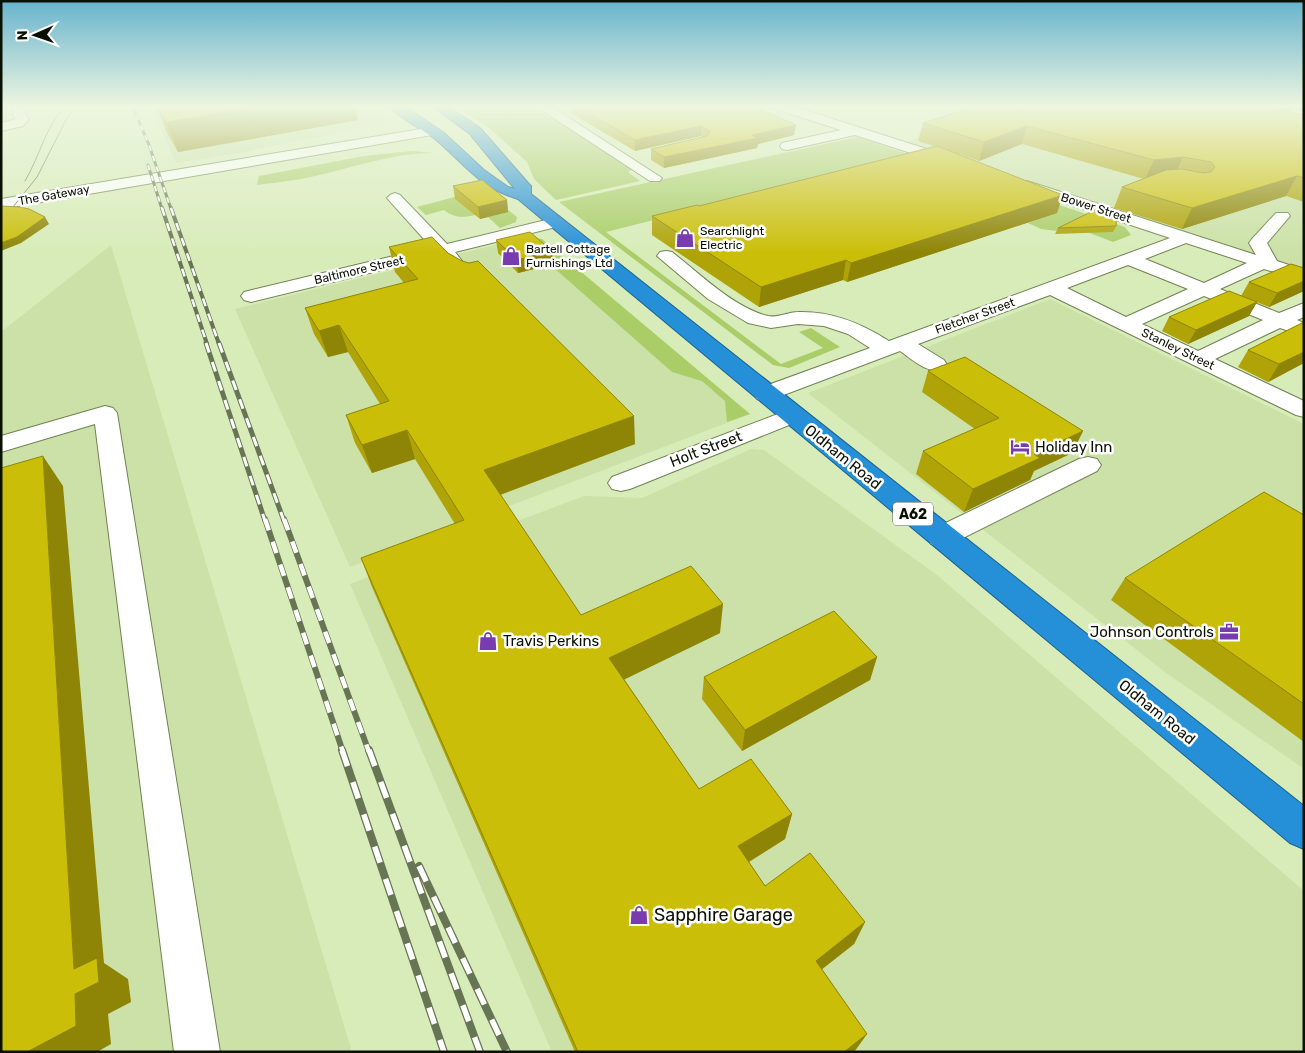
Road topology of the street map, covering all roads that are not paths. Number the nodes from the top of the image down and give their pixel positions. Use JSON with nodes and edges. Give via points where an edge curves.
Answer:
{"nodes":[{"id":1,"x":250,"y":154,"type":"edge"},
{"id":2,"x":286,"y":154,"type":"edge"},
{"id":3,"x":457,"y":154,"type":"edge"},
{"id":4,"x":496,"y":154,"type":"edge"},
{"id":5,"x":620,"y":154,"type":"edge"},
{"id":6,"x":645,"y":154,"type":"dead end"},
{"id":7,"x":928,"y":154,"type":"edge"},
{"id":8,"x":626,"y":158,"type":"junction"},
{"id":9,"x":965,"y":166,"type":"edge"},
{"id":10,"x":655,"y":178,"type":"dead end"},
{"id":11,"x":1012,"y":181,"type":"edge"},
{"id":12,"x":523,"y":196,"type":"junction"},
{"id":13,"x":1,"y":198,"type":"edge"},
{"id":14,"x":402,"y":200,"type":"dead end"},
{"id":15,"x":1112,"y":200,"type":"dead end"},
{"id":16,"x":1,"y":204,"type":"edge"},
{"id":17,"x":1095,"y":208,"type":"junction"},
{"id":18,"x":1282,"y":216,"type":"dead end"},
{"id":19,"x":554,"y":223,"type":"junction"},
{"id":20,"x":1185,"y":238,"type":"junction"},
{"id":21,"x":442,"y":250,"type":"junction"},
{"id":22,"x":666,"y":256,"type":"dead end"},
{"id":23,"x":1129,"y":259,"type":"junction"},
{"id":24,"x":1267,"y":265,"type":"junction"},
{"id":25,"x":466,"y":275,"type":"edge"},
{"id":26,"x":1304,"y":276,"type":"edge"},
{"id":27,"x":1051,"y":288,"type":"junction"},
{"id":28,"x":1204,"y":289,"type":"junction"},
{"id":29,"x":251,"y":296,"type":"dead end"},
{"id":30,"x":1304,"y":309,"type":"edge"},
{"id":31,"x":1280,"y":320,"type":"junction"},
{"id":32,"x":1126,"y":324,"type":"junction"},
{"id":33,"x":1304,"y":330,"type":"edge"},
{"id":34,"x":894,"y":346,"type":"junction"},
{"id":35,"x":1198,"y":358,"type":"junction"},
{"id":36,"x":936,"y":365,"type":"dead end"},
{"id":37,"x":765,"y":394,"type":"junction"},
{"id":38,"x":1299,"y":402,"type":"edge"},
{"id":39,"x":792,"y":416,"type":"junction"},
{"id":40,"x":1,"y":444,"type":"edge"},
{"id":41,"x":1088,"y":465,"type":"dead end"},
{"id":42,"x":621,"y":483,"type":"dead end"},
{"id":43,"x":941,"y":537,"type":"junction"},
{"id":44,"x":1304,"y":830,"type":"edge"},
{"id":45,"x":197,"y":1052,"type":"edge"}],
"edges":[{"from":1,"to":13,"type":"street","name":"The Gateway"},
{"from":2,"to":16,"type":"street","name":"The Gateway"},
{"from":3,"to":12,"type":"highway","name":"Oldham Road","number":"A62","via":[[504,190]]},
{"from":4,"to":12,"type":"highway","name":"Oldham Road","number":"A62","via":[[523,186]]},
{"from":5,"to":8,"type":"street"},
{"from":6,"to":8,"type":"street"},
{"from":7,"to":9,"type":"street"},
{"from":8,"to":10,"type":"street"},
{"from":11,"to":17,"type":"street","name":"Bower Street"},
{"from":12,"to":19,"type":"highway","name":"Oldham Road","number":"A62"},
{"from":14,"to":21,"type":"street"},
{"from":15,"to":17,"type":"street"},
{"from":17,"to":20,"type":"street","name":"Bower Street"},
{"from":18,"to":24,"type":"street","via":[[1258,243]]},
{"from":19,"to":21,"type":"street","name":"Baltimore Street"},
{"from":19,"to":37,"type":"highway","name":"Oldham Road","number":"A62"},
{"from":20,"to":23,"type":"street","name":"Fletcher Street"},
{"from":20,"to":24,"type":"street","name":"Bower Street"},
{"from":21,"to":25,"type":"street"},
{"from":21,"to":29,"type":"street","name":"Baltimore Street"},
{"from":22,"to":34,"type":"street","via":[[741,313],[769,323],[797,318],[835,321]]},
{"from":23,"to":27,"type":"street","name":"Fletcher Street"},
{"from":23,"to":28,"type":"street"},
{"from":24,"to":26,"type":"street","name":"Bower Street"},
{"from":24,"to":28,"type":"street"},
{"from":27,"to":32,"type":"street","name":"Stanley Street"},
{"from":27,"to":34,"type":"street","name":"Fletcher Street"},
{"from":28,"to":31,"type":"street"},
{"from":28,"to":32,"type":"street"},
{"from":30,"to":31,"type":"street"},
{"from":31,"to":33,"type":"street"},
{"from":31,"to":35,"type":"street"},
{"from":32,"to":35,"type":"street","name":"Stanley Street"},
{"from":34,"to":36,"type":"street"},
{"from":34,"to":37,"type":"street","name":"Fletcher Street"},
{"from":35,"to":38,"type":"street","name":"Stanley Street"},
{"from":37,"to":39,"type":"highway","name":"Oldham Road","number":"A62"},
{"from":39,"to":42,"type":"street","name":"Holt Street"},
{"from":39,"to":43,"type":"highway","name":"Oldham Road","number":"A62"},
{"from":40,"to":45,"type":"street","via":[[105,413]]},
{"from":41,"to":43,"type":"street"},
{"from":43,"to":44,"type":"highway","name":"Oldham Road","number":"A62"}]}
